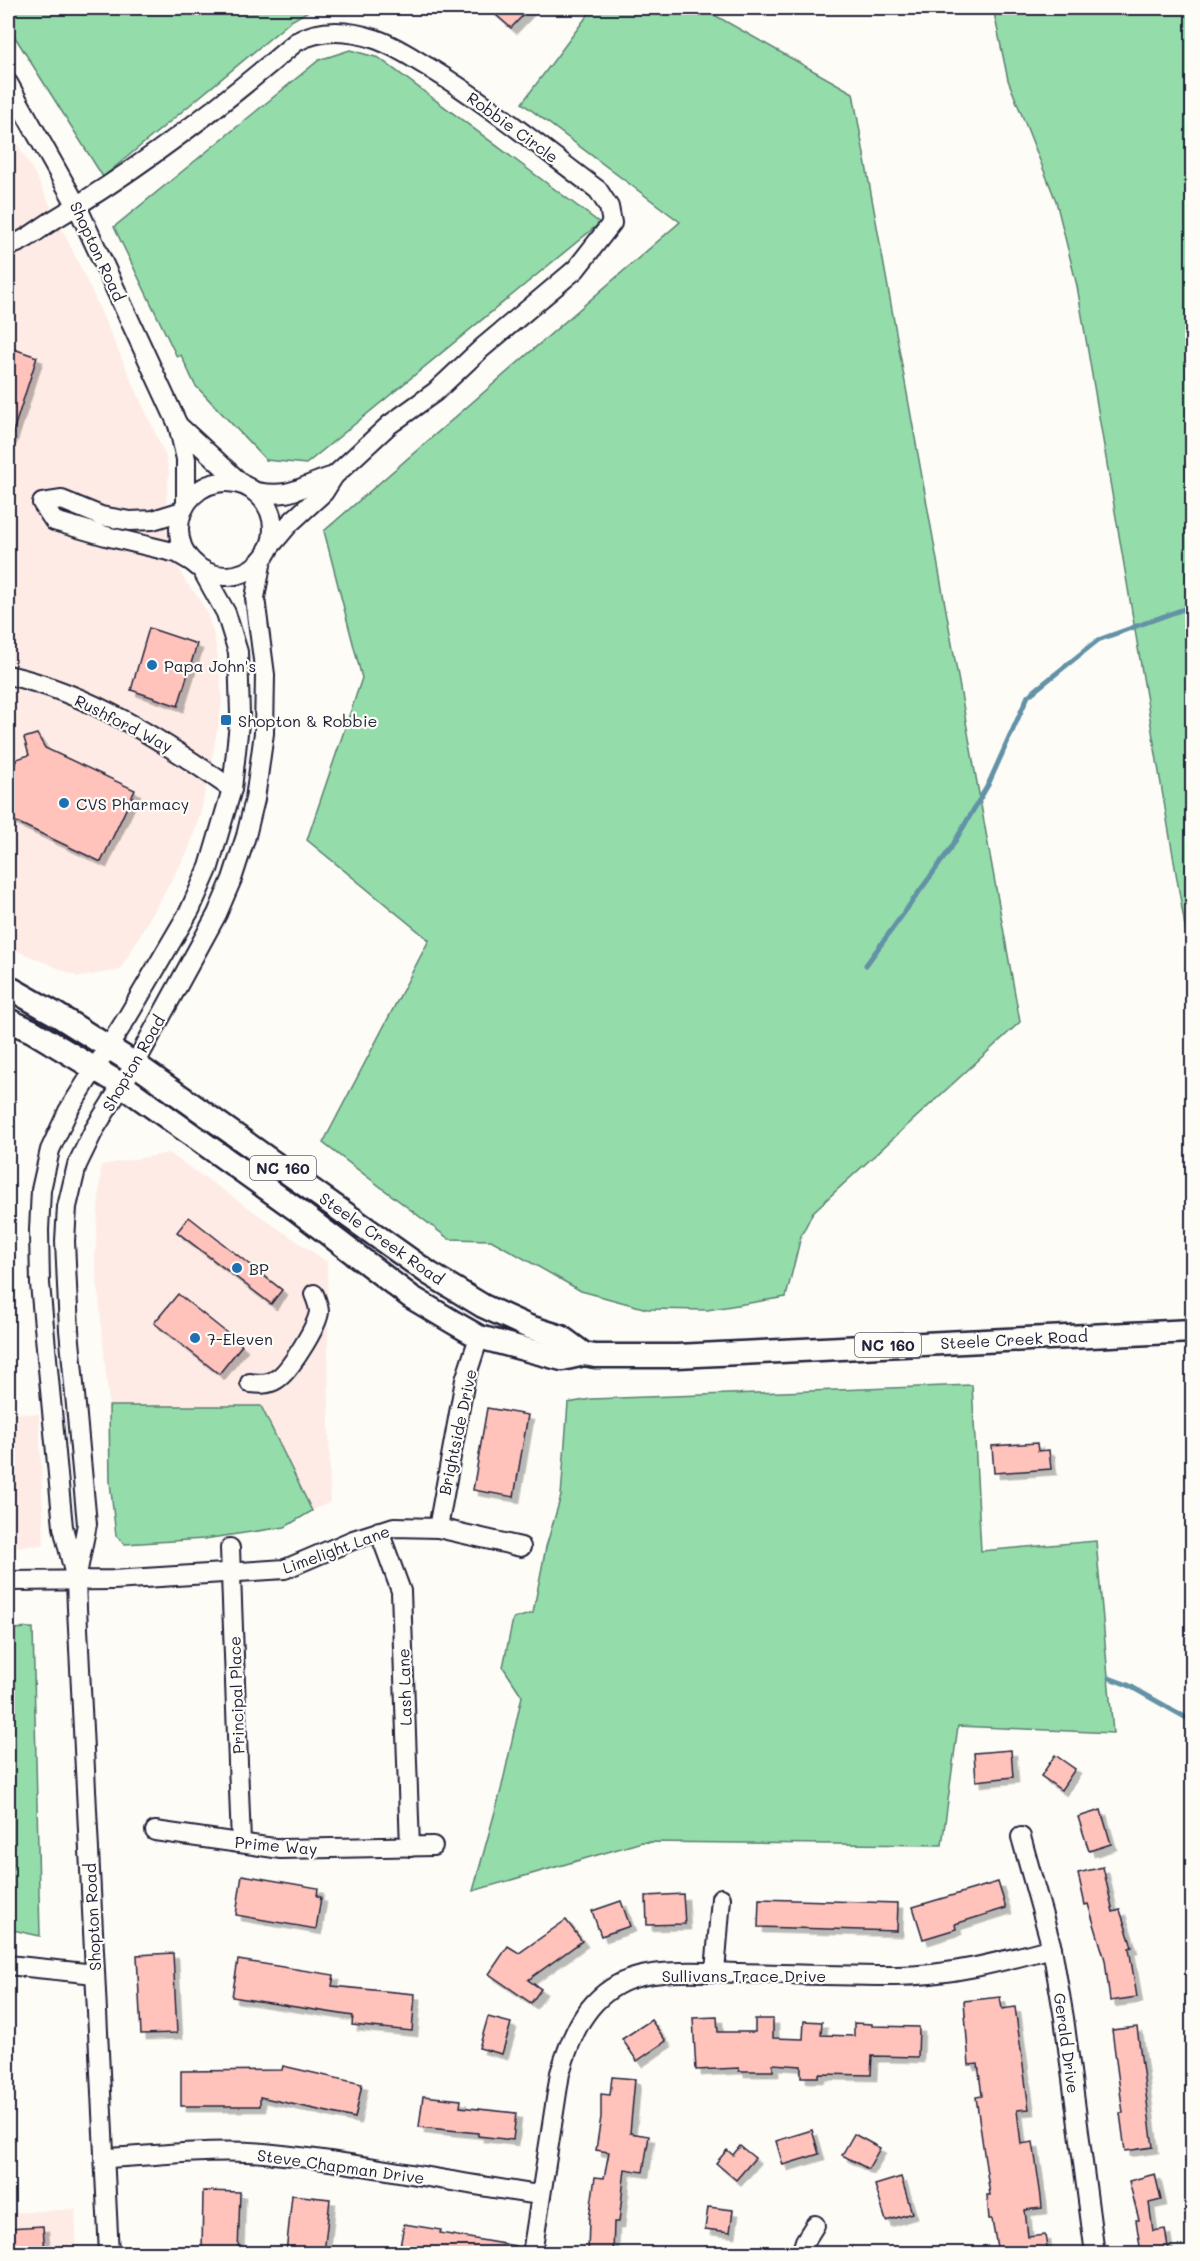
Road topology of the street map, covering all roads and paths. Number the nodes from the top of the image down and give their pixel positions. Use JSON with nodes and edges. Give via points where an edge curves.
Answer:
{"nodes":[{"id":1,"x":8,"y":83,"type":"edge"},
{"id":2,"x":78,"y":206,"type":"junction"},
{"id":3,"x":8,"y":246,"type":"edge"},
{"id":4,"x":178,"y":425,"type":"junction"},
{"id":5,"x":334,"y":476,"type":"junction"},
{"id":6,"x":249,"y":488,"type":"junction"},
{"id":7,"x":184,"y":507,"type":"junction"},
{"id":8,"x":265,"y":554,"type":"junction"},
{"id":9,"x":198,"y":566,"type":"junction"},
{"id":10,"x":8,"y":675,"type":"edge"},
{"id":11,"x":232,"y":789,"type":"junction"},
{"id":12,"x":8,"y":987,"type":"edge"},
{"id":13,"x":8,"y":1020,"type":"edge"},
{"id":14,"x":109,"y":1047,"type":"junction"},
{"id":15,"x":135,"y":1064,"type":"junction"},
{"id":16,"x":94,"y":1068,"type":"junction"},
{"id":17,"x":122,"y":1085,"type":"junction"},
{"id":18,"x":314,"y":1294,"type":"dead end"},
{"id":19,"x":1192,"y":1331,"type":"edge"},
{"id":20,"x":479,"y":1337,"type":"junction"},
{"id":21,"x":584,"y":1354,"type":"junction"},
{"id":22,"x":250,"y":1383,"type":"dead end"},
{"id":23,"x":438,"y":1528,"type":"junction"},
{"id":24,"x":379,"y":1531,"type":"junction"},
{"id":25,"x":521,"y":1546,"type":"dead end"},
{"id":26,"x":230,"y":1548,"type":"dead end"},
{"id":27,"x":231,"y":1574,"type":"junction"},
{"id":28,"x":76,"y":1580,"type":"junction"},
{"id":29,"x":8,"y":1581,"type":"edge"},
{"id":30,"x":154,"y":1831,"type":"dead end"},
{"id":31,"x":1021,"y":1837,"type":"dead end"},
{"id":32,"x":241,"y":1843,"type":"junction"},
{"id":33,"x":433,"y":1846,"type":"dead end"},
{"id":34,"x":410,"y":1847,"type":"junction"},
{"id":35,"x":721,"y":1898,"type":"dead end"},
{"id":36,"x":1052,"y":1948,"type":"junction"},
{"id":37,"x":8,"y":1965,"type":"edge"},
{"id":38,"x":715,"y":1972,"type":"junction"},
{"id":39,"x":95,"y":1974,"type":"junction"},
{"id":40,"x":104,"y":2158,"type":"junction"},
{"id":41,"x":540,"y":2195,"type":"junction"},
{"id":42,"x":815,"y":2225,"type":"dead end"},
{"id":43,"x":109,"y":2253,"type":"edge"},
{"id":44,"x":532,"y":2253,"type":"edge"},
{"id":45,"x":801,"y":2253,"type":"edge"},
{"id":46,"x":1095,"y":2253,"type":"edge"}],
"edges":[{"from":1,"to":2,"type":"street","name":"Shopton Road"},
{"from":2,"to":3,"type":"street"},
{"from":2,"to":4,"type":"street","name":"Shopton Road"},
{"from":2,"to":5,"type":"street","name":"Robbie Circle","via":[[216,106],[296,42],[330,31],[368,37],[397,48],[447,79],[598,190],[609,207],[612,223],[576,269],[435,392],[389,425]]},
{"from":4,"to":6,"type":"street","name":"Shopton Road"},
{"from":4,"to":7,"type":"street","name":"Shopton Road","via":[[186,459]]},
{"from":5,"to":6,"type":"street","name":"Robbie Circle","via":[[288,495]]},
{"from":5,"to":8,"type":"street","name":"Robbie Circle","via":[[324,492],[290,523]]},
{"from":6,"to":7,"type":"street","via":[[228,481],[214,483]]},
{"from":6,"to":8,"type":"street","via":[[265,502],[272,516],[273,532]]},
{"from":7,"to":9,"type":"street","via":[[179,526],[181,542]]},
{"from":7,"to":9,"type":"street","via":[[153,520],[130,521],[101,516],[62,500],[42,503],[54,521],[177,553]]},
{"from":8,"to":9,"type":"street","via":[[249,570],[233,576],[219,576]]},
{"from":8,"to":15,"type":"street","name":"Shopton Road","via":[[255,598],[265,675],[264,733],[248,827],[217,914]]},
{"from":9,"to":11,"type":"street","name":"Shopton Road","via":[[226,613],[238,652],[240,714]]},
{"from":10,"to":11,"type":"street","name":"Rushford Way","via":[[43,684],[113,714],[179,752]]},
{"from":11,"to":14,"type":"street","name":"Shopton Road","via":[[209,867],[189,910]]},
{"from":12,"to":14,"type":"main road","name":"Steele Creek Road","number":"NC 160"},
{"from":13,"to":16,"type":"main road","name":"Steele Creek Road","number":"NC 160"},
{"from":14,"to":15,"type":"main road","name":"Steele Creek Road","number":"NC 160"},
{"from":14,"to":16,"type":"street","name":"Shopton Road"},
{"from":15,"to":17,"type":"street","name":"Shopton Road"},
{"from":15,"to":21,"type":"main road","name":"Steele Creek Road","number":"NC 160","via":[[430,1274],[483,1306],[561,1337]]},
{"from":16,"to":17,"type":"main road","name":"Steele Creek Road","number":"NC 160"},
{"from":16,"to":28,"type":"street","name":"Shopton Road","via":[[50,1150],[39,1230],[40,1284],[63,1527]]},
{"from":17,"to":20,"type":"main road","name":"Steele Creek Road","number":"NC 160","via":[[411,1297]]},
{"from":17,"to":28,"type":"street","name":"Shopton Road","via":[[77,1165],[67,1207],[69,1330],[87,1524]]},
{"from":18,"to":22,"type":"street","via":[[319,1311],[310,1336],[285,1371],[263,1385]]},
{"from":19,"to":21,"type":"main road","name":"Steele Creek Road","number":"NC 160","via":[[677,1356]]},
{"from":20,"to":21,"type":"main road","name":"Steele Creek Road","number":"NC 160","via":[[562,1359]]},
{"from":20,"to":23,"type":"street","name":"Brightside Drive","via":[[465,1380]]},
{"from":23,"to":24,"type":"street","name":"Limelight Lane","via":[[394,1527]]},
{"from":23,"to":25,"type":"street","name":"Limelight Lane"},
{"from":24,"to":27,"type":"street","name":"Limelight Lane","via":[[285,1569]]},
{"from":24,"to":34,"type":"street","name":"Lash Lane","via":[[401,1591]]},
{"from":26,"to":27,"type":"street","name":"Principal Place"},
{"from":27,"to":28,"type":"street","name":"Limelight Lane"},
{"from":27,"to":32,"type":"street","name":"Principal Place"},
{"from":28,"to":29,"type":"street","name":"Limelight Lane"},
{"from":28,"to":39,"type":"street","name":"Shopton Road"},
{"from":30,"to":32,"type":"street","name":"Prime Way"},
{"from":31,"to":36,"type":"street","name":"Gerald Drive"},
{"from":32,"to":34,"type":"street","name":"Prime Way","via":[[305,1850]]},
{"from":33,"to":34,"type":"street","name":"Prime Way"},
{"from":35,"to":38,"type":"street"},
{"from":36,"to":38,"type":"street","name":"Sullivans Trace Drive","via":[[952,1972],[906,1976]]},
{"from":36,"to":46,"type":"street","name":"Gerald Drive","via":[[1065,2018]]},
{"from":37,"to":39,"type":"street"},
{"from":38,"to":41,"type":"street","name":"Sullivans Trace Drive","via":[[645,1975],[623,1982],[591,2006],[576,2027],[560,2073]]},
{"from":39,"to":40,"type":"street","name":"Shopton Road"},
{"from":40,"to":41,"type":"street","name":"Steve Chapman Drive","via":[[262,2153]]},
{"from":40,"to":43,"type":"street","name":"Shopton Road"},
{"from":41,"to":44,"type":"street","name":"Sullivans Trace Drive"},
{"from":42,"to":45,"type":"street"}]}
